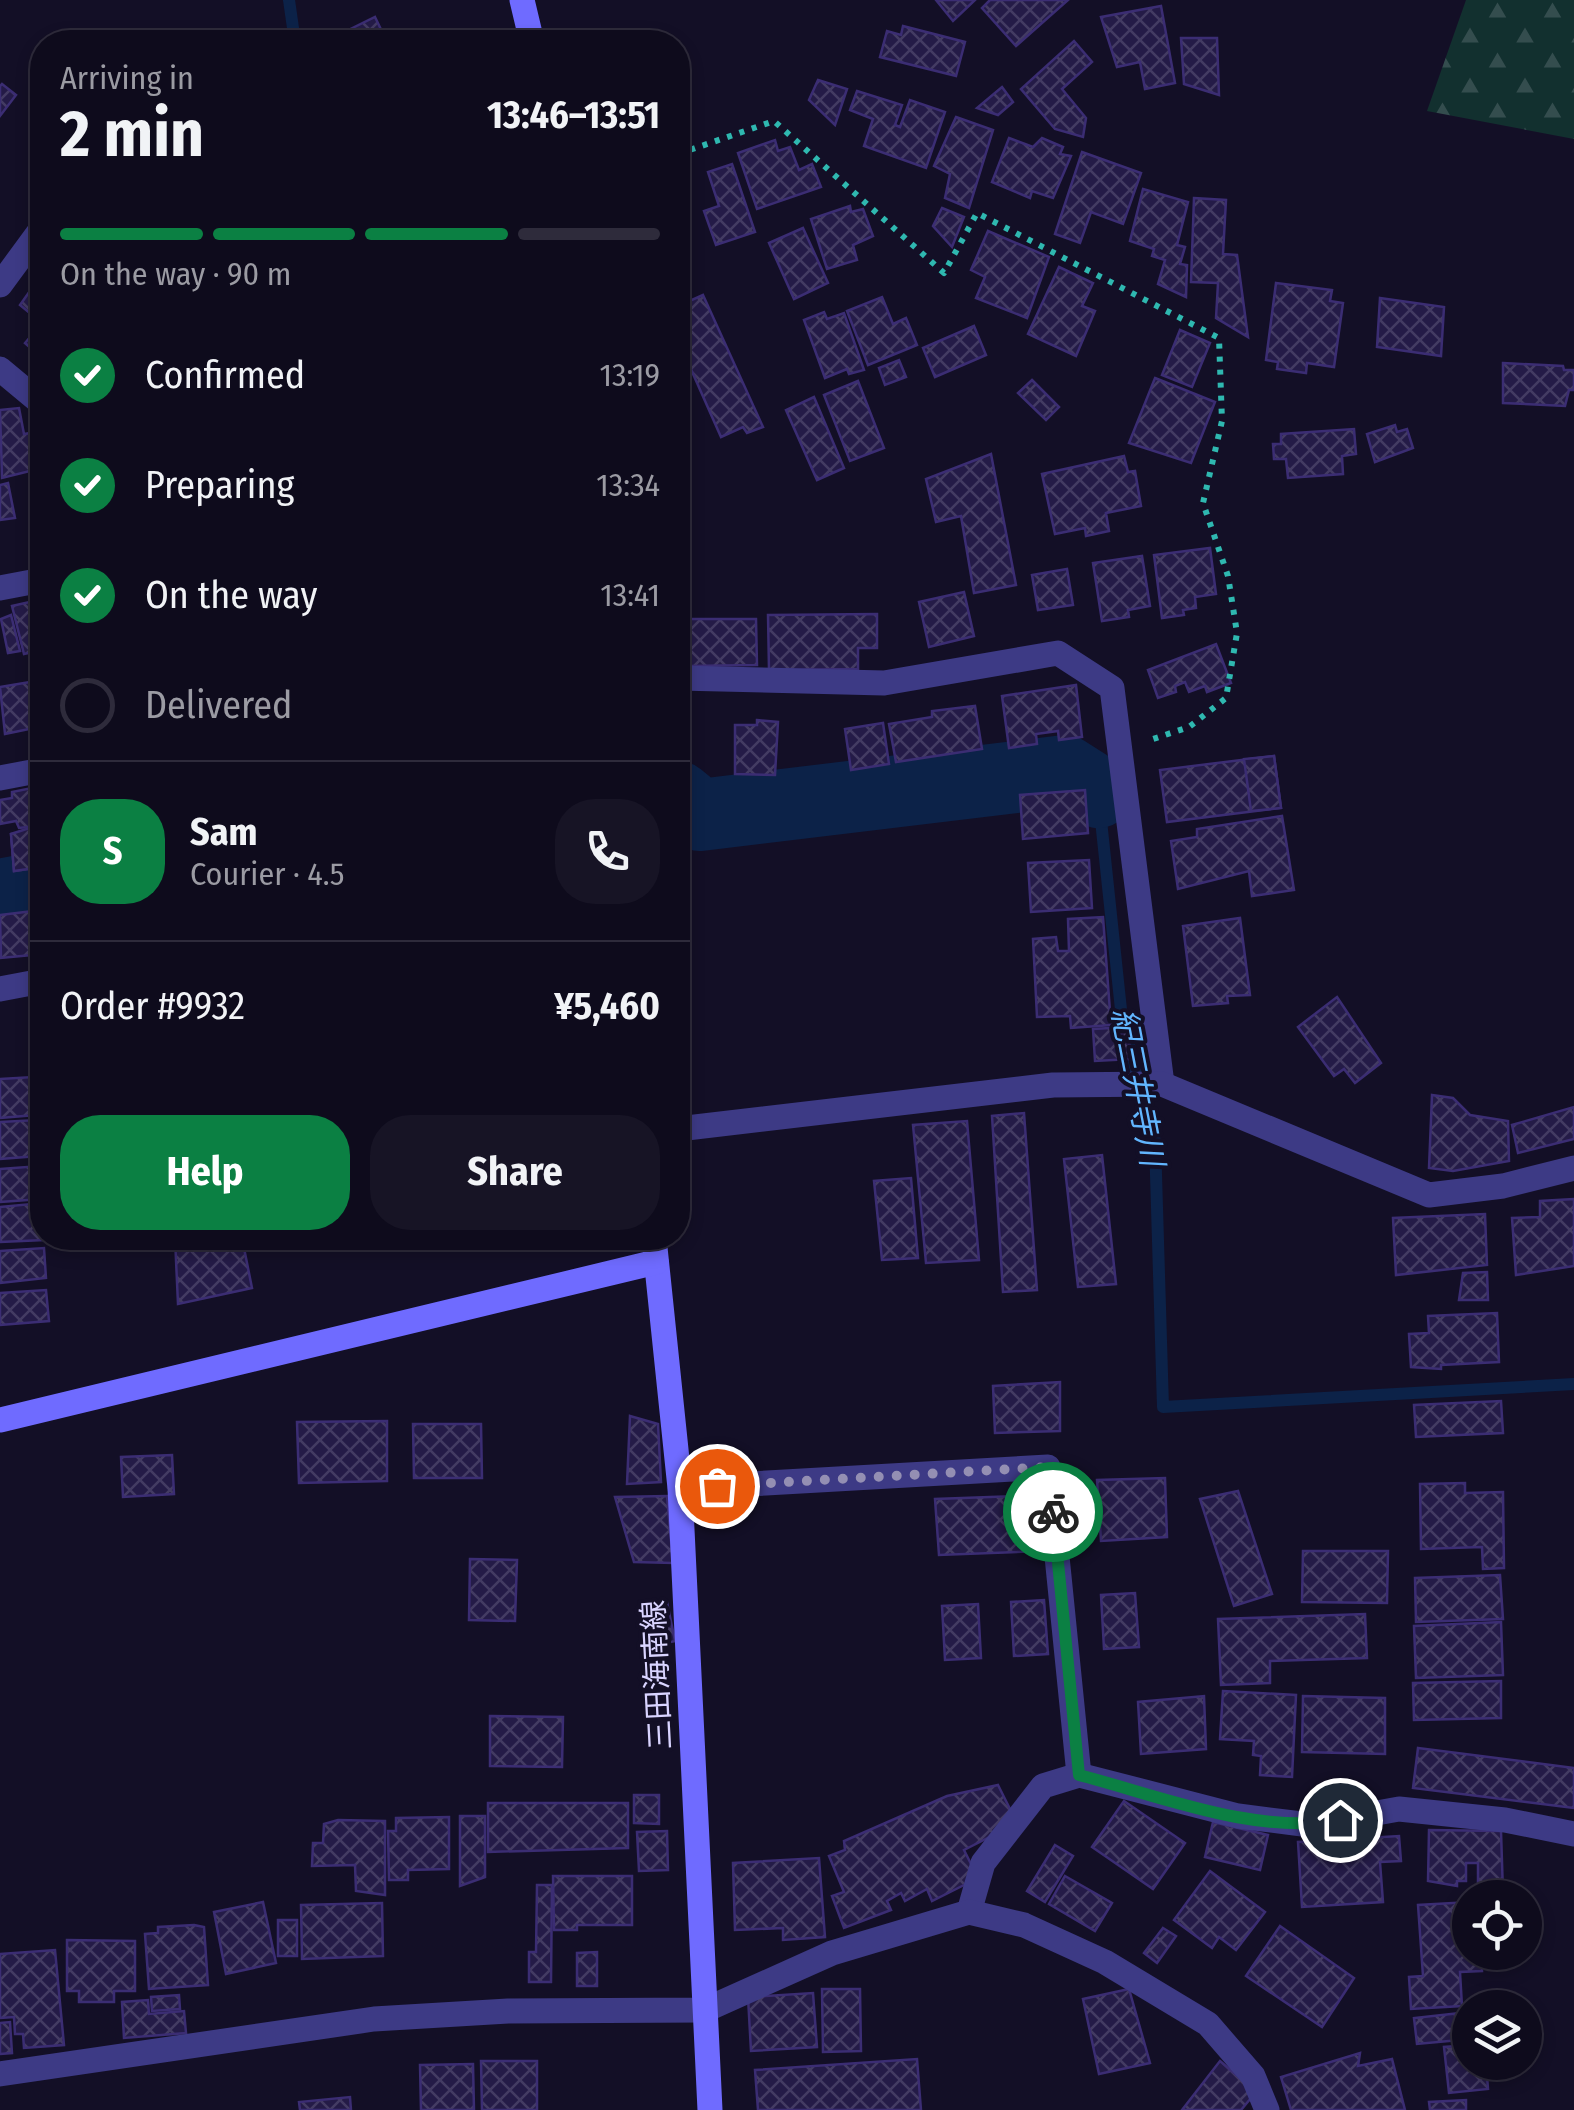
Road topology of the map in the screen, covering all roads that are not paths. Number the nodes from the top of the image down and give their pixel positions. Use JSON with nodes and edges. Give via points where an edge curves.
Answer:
{"nodes":[{"id":1,"x":522,"y":0,"type":"edge"},
{"id":2,"x":529,"y":30,"type":"edge"},
{"id":3,"x":30,"y":245,"type":"edge"},
{"id":4,"x":0,"y":286,"type":"edge"},
{"id":5,"x":2,"y":372,"type":"edge"},
{"id":6,"x":30,"y":394,"type":"edge"},
{"id":7,"x":30,"y":582,"type":"edge"},
{"id":8,"x":0,"y":588,"type":"edge"},
{"id":9,"x":690,"y":678,"type":"edge"},
{"id":10,"x":30,"y":772,"type":"edge"},
{"id":11,"x":0,"y":778,"type":"edge"},
{"id":12,"x":30,"y":983,"type":"edge"},
{"id":13,"x":0,"y":989,"type":"edge"},
{"id":14,"x":1162,"y":1084,"type":"junction"},
{"id":15,"x":690,"y":1128,"type":"edge"},
{"id":16,"x":1574,"y":1168,"type":"edge"},
{"id":17,"x":654,"y":1250,"type":"edge"},
{"id":18,"x":0,"y":1420,"type":"edge"},
{"id":19,"x":680,"y":1488,"type":"junction"},
{"id":20,"x":1079,"y":1775,"type":"junction"},
{"id":21,"x":1574,"y":1834,"type":"edge"},
{"id":22,"x":969,"y":1912,"type":"junction"},
{"id":23,"x":705,"y":2010,"type":"junction"},
{"id":24,"x":0,"y":2074,"type":"edge"},
{"id":25,"x":710,"y":2110,"type":"edge"},
{"id":26,"x":1267,"y":2110,"type":"edge"}],
"edges":[{"from":1,"to":2,"type":"main road"},
{"from":3,"to":4,"type":"street"},
{"from":5,"to":6,"type":"street"},
{"from":7,"to":8,"type":"street"},
{"from":9,"to":14,"type":"street","via":[[884,683],[1058,653],[1112,688]]},
{"from":10,"to":11,"type":"street"},
{"from":12,"to":13,"type":"street"},
{"from":14,"to":15,"type":"street","via":[[1053,1085]]},
{"from":14,"to":16,"type":"street","via":[[1429,1195]]},
{"from":17,"to":18,"type":"main road"},
{"from":17,"to":19,"type":"main road","name":"三田海南線"},
{"from":19,"to":20,"type":"street","via":[[1048,1467]]},
{"from":19,"to":23,"type":"main road","name":"三田海南線"},
{"from":20,"to":21,"type":"street","via":[[1238,1816],[1310,1825],[1399,1809]]},
{"from":20,"to":22,"type":"street","via":[[1043,1786],[983,1862]]},
{"from":22,"to":23,"type":"street","via":[[832,1953]]},
{"from":22,"to":26,"type":"street","via":[[1024,1924],[1208,2024],[1253,2076]]},
{"from":23,"to":24,"type":"street","via":[[374,2018]]},
{"from":23,"to":25,"type":"main road","name":"三田海南線"}]}
